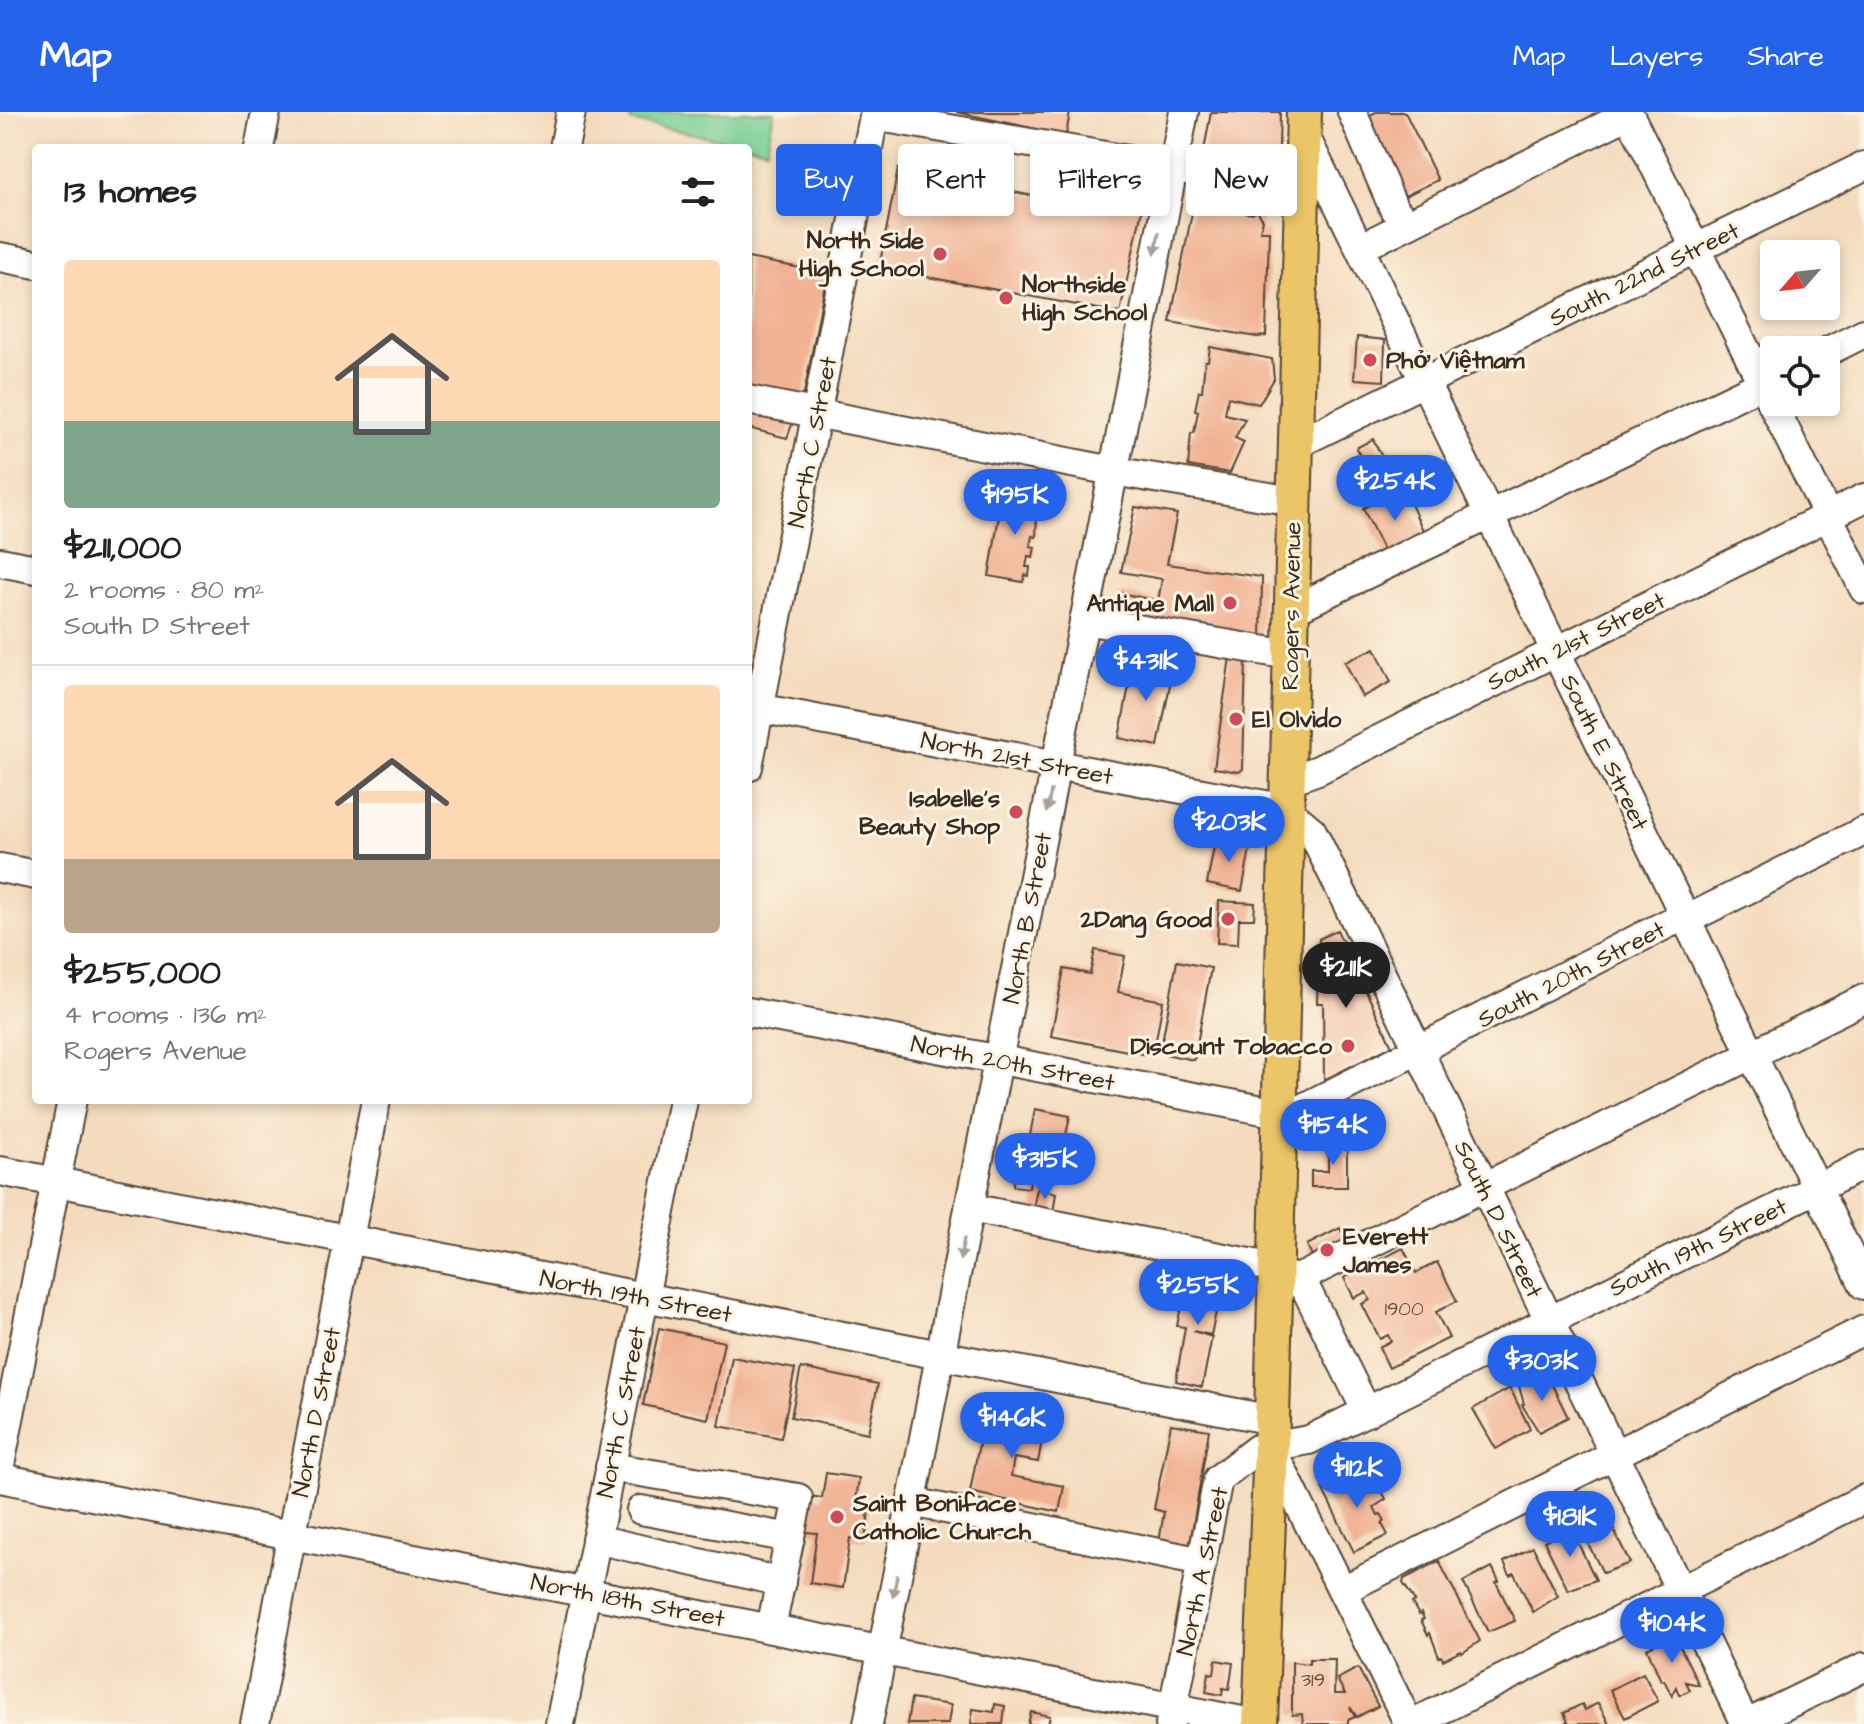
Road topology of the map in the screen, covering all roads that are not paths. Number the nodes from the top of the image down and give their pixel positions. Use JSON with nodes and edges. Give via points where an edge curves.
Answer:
{"nodes":[{"id":1,"x":266,"y":112,"type":"edge"},
{"id":2,"x":571,"y":112,"type":"edge"},
{"id":3,"x":1184,"y":112,"type":"edge"},
{"id":4,"x":1354,"y":113,"type":"edge"},
{"id":5,"x":1629,"y":113,"type":"edge"},
{"id":6,"x":1304,"y":122,"type":"edge"},
{"id":7,"x":260,"y":144,"type":"edge"},
{"id":8,"x":565,"y":144,"type":"edge"},
{"id":9,"x":1864,"y":166,"type":"edge"},
{"id":10,"x":1172,"y":168,"type":"junction"},
{"id":11,"x":1302,"y":190,"type":"junction"},
{"id":12,"x":1408,"y":224,"type":"junction"},
{"id":13,"x":1360,"y":248,"type":"junction"},
{"id":14,"x":1696,"y":249,"type":"junction"},
{"id":15,"x":0,"y":257,"type":"edge"},
{"id":16,"x":32,"y":263,"type":"edge"},
{"id":17,"x":1864,"y":333,"type":"edge"},
{"id":18,"x":1840,"y":345,"type":"edge"},
{"id":19,"x":1760,"y":366,"type":"edge"},
{"id":20,"x":1426,"y":381,"type":"junction"},
{"id":21,"x":1760,"y":385,"type":"edge"},
{"id":22,"x":752,"y":401,"type":"edge"},
{"id":23,"x":817,"y":413,"type":"junction"},
{"id":24,"x":1784,"y":416,"type":"edge"},
{"id":25,"x":1295,"y":445,"type":"junction"},
{"id":26,"x":1113,"y":471,"type":"junction"},
{"id":27,"x":1864,"y":498,"type":"edge"},
{"id":28,"x":1293,"y":501,"type":"junction"},
{"id":29,"x":1489,"y":514,"type":"junction"},
{"id":30,"x":1828,"y":516,"type":"junction"},
{"id":31,"x":0,"y":562,"type":"edge"},
{"id":32,"x":32,"y":568,"type":"edge"},
{"id":33,"x":1864,"y":589,"type":"edge"},
{"id":34,"x":1290,"y":611,"type":"junction"},
{"id":35,"x":1084,"y":620,"type":"junction"},
{"id":36,"x":1556,"y":650,"type":"junction"},
{"id":37,"x":1290,"y":655,"type":"junction"},
{"id":38,"x":754,"y":708,"type":"edge"},
{"id":39,"x":1056,"y":766,"type":"junction"},
{"id":40,"x":1286,"y":795,"type":"junction"},
{"id":41,"x":1864,"y":831,"type":"edge"},
{"id":42,"x":0,"y":868,"type":"edge"},
{"id":43,"x":32,"y":874,"type":"edge"},
{"id":44,"x":1685,"y":918,"type":"junction"},
{"id":45,"x":1864,"y":999,"type":"edge"},
{"id":46,"x":752,"y":1013,"type":"edge"},
{"id":47,"x":1419,"y":1051,"type":"junction"},
{"id":48,"x":1751,"y":1055,"type":"junction"},
{"id":49,"x":999,"y":1060,"type":"junction"},
{"id":50,"x":71,"y":1104,"type":"edge"},
{"id":51,"x":375,"y":1104,"type":"edge"},
{"id":52,"x":682,"y":1104,"type":"edge"},
{"id":53,"x":1279,"y":1113,"type":"junction"},
{"id":54,"x":1864,"y":1165,"type":"edge"},
{"id":55,"x":0,"y":1171,"type":"edge"},
{"id":56,"x":55,"y":1182,"type":"junction"},
{"id":57,"x":1484,"y":1187,"type":"junction"},
{"id":58,"x":1817,"y":1188,"type":"junction"},
{"id":59,"x":970,"y":1208,"type":"junction"},
{"id":60,"x":349,"y":1240,"type":"junction"},
{"id":61,"x":1282,"y":1275,"type":"junction"},
{"id":62,"x":1864,"y":1285,"type":"edge"},
{"id":63,"x":644,"y":1298,"type":"junction"},
{"id":64,"x":1549,"y":1321,"type":"junction"},
{"id":65,"x":1864,"y":1330,"type":"edge"},
{"id":66,"x":941,"y":1355,"type":"junction"},
{"id":67,"x":1367,"y":1412,"type":"junction"},
{"id":68,"x":1272,"y":1434,"type":"junction"},
{"id":69,"x":1614,"y":1456,"type":"junction"},
{"id":70,"x":0,"y":1465,"type":"edge"},
{"id":71,"x":610,"y":1467,"type":"junction"},
{"id":72,"x":649,"y":1473,"type":"junction"},
{"id":73,"x":0,"y":1478,"type":"edge"},
{"id":74,"x":1864,"y":1499,"type":"edge"},
{"id":75,"x":912,"y":1502,"type":"junction"},
{"id":76,"x":641,"y":1510,"type":"junction"},
{"id":77,"x":292,"y":1534,"type":"junction"},
{"id":78,"x":790,"y":1538,"type":"junction"},
{"id":79,"x":596,"y":1539,"type":"junction"},
{"id":80,"x":634,"y":1548,"type":"junction"},
{"id":81,"x":1202,"y":1562,"type":"junction"},
{"id":82,"x":781,"y":1582,"type":"junction"},
{"id":83,"x":1343,"y":1590,"type":"junction"},
{"id":84,"x":1679,"y":1591,"type":"junction"},
{"id":85,"x":586,"y":1592,"type":"junction"},
{"id":86,"x":771,"y":1628,"type":"junction"},
{"id":87,"x":883,"y":1650,"type":"junction"},
{"id":88,"x":1864,"y":1667,"type":"edge"},
{"id":89,"x":1172,"y":1716,"type":"edge"},
{"id":90,"x":255,"y":1724,"type":"edge"},
{"id":91,"x":560,"y":1724,"type":"edge"},
{"id":92,"x":868,"y":1724,"type":"edge"},
{"id":93,"x":1258,"y":1724,"type":"edge"},
{"id":94,"x":1410,"y":1724,"type":"edge"},
{"id":95,"x":1746,"y":1724,"type":"edge"}],
"edges":[{"from":1,"to":7,"type":"street"},
{"from":2,"to":8,"type":"street"},
{"from":3,"to":10,"type":"street","name":"North B Street"},
{"from":4,"to":12,"type":"street","via":[[1394,209]]},
{"from":5,"to":12,"type":"street"},
{"from":5,"to":14,"type":"street"},
{"from":6,"to":11,"type":"main road","name":"Rogers Avenue"},
{"from":6,"to":13,"type":"street","name":"South E Street"},
{"from":9,"to":14,"type":"street","name":"South 22nd Street"},
{"from":10,"to":11,"type":"street"},
{"from":10,"to":23,"type":"street","name":"North C Street","via":[[874,116]]},
{"from":10,"to":26,"type":"street","name":"North B Street","one_way":true},
{"from":11,"to":25,"type":"main road","name":"Rogers Avenue"},
{"from":12,"to":13,"type":"street"},
{"from":13,"to":20,"type":"street","name":"South E Street"},
{"from":14,"to":19,"type":"street"},
{"from":14,"to":20,"type":"street","name":"South 22nd Street"},
{"from":15,"to":16,"type":"street"},
{"from":17,"to":18,"type":"street"},
{"from":20,"to":25,"type":"street","name":"South 22nd Street"},
{"from":20,"to":29,"type":"street","name":"South E Street"},
{"from":21,"to":29,"type":"street"},
{"from":22,"to":23,"type":"street"},
{"from":23,"to":26,"type":"street"},
{"from":23,"to":38,"type":"street","name":"North C Street"},
{"from":24,"to":30,"type":"street"},
{"from":25,"to":28,"type":"main road","name":"Rogers Avenue"},
{"from":26,"to":28,"type":"street"},
{"from":26,"to":35,"type":"street","name":"North B Street"},
{"from":27,"to":30,"type":"street","name":"South 21st Street"},
{"from":28,"to":34,"type":"main road","name":"Rogers Avenue"},
{"from":29,"to":34,"type":"street"},
{"from":29,"to":36,"type":"street","name":"South E Street"},
{"from":30,"to":33,"type":"street"},
{"from":30,"to":36,"type":"street","name":"South 21st Street"},
{"from":31,"to":32,"type":"street"},
{"from":34,"to":37,"type":"main road","name":"Rogers Avenue"},
{"from":35,"to":37,"type":"street"},
{"from":35,"to":39,"type":"street","name":"North B Street"},
{"from":36,"to":40,"type":"street","name":"South 21st Street","via":[[1318,770]]},
{"from":36,"to":44,"type":"street","name":"South E Street"},
{"from":37,"to":40,"type":"main road","name":"Rogers Avenue"},
{"from":38,"to":39,"type":"street","name":"North 21st Street"},
{"from":39,"to":40,"type":"street","name":"North 21st Street"},
{"from":39,"to":49,"type":"street","name":"North B Street","one_way":true},
{"from":40,"to":47,"type":"street","name":"South D Street","via":[[1312,831]]},
{"from":40,"to":53,"type":"main road","name":"Rogers Avenue"},
{"from":41,"to":44,"type":"street","name":"South 20th Street"},
{"from":42,"to":43,"type":"street"},
{"from":44,"to":47,"type":"street","name":"South 20th Street"},
{"from":44,"to":48,"type":"street","name":"South E Street"},
{"from":45,"to":48,"type":"street"},
{"from":46,"to":49,"type":"street","name":"North 20th Street"},
{"from":47,"to":53,"type":"street","name":"South 20th Street","via":[[1289,1115]]},
{"from":47,"to":57,"type":"street","name":"South D Street"},
{"from":48,"to":57,"type":"street"},
{"from":48,"to":58,"type":"street","name":"South E Street"},
{"from":49,"to":53,"type":"street","name":"North 20th Street"},
{"from":49,"to":59,"type":"street","name":"North B Street"},
{"from":50,"to":56,"type":"street"},
{"from":51,"to":60,"type":"street","name":"North D Street"},
{"from":52,"to":63,"type":"street","name":"North C Street"},
{"from":53,"to":61,"type":"main road","name":"Rogers Avenue"},
{"from":54,"to":58,"type":"street","name":"South 19th Street"},
{"from":55,"to":56,"type":"street","name":"North 19th Street"},
{"from":56,"to":60,"type":"street","name":"North 19th Street"},
{"from":56,"to":70,"type":"street"},
{"from":57,"to":61,"type":"street"},
{"from":57,"to":64,"type":"street","name":"South D Street"},
{"from":58,"to":62,"type":"street","name":"South E Street"},
{"from":58,"to":64,"type":"street","name":"South 19th Street"},
{"from":59,"to":61,"type":"street"},
{"from":59,"to":66,"type":"street","name":"North B Street","one_way":true},
{"from":60,"to":63,"type":"street","name":"North 19th Street"},
{"from":60,"to":77,"type":"street","name":"North D Street"},
{"from":61,"to":67,"type":"street","via":[[1307,1291]]},
{"from":61,"to":68,"type":"main road","name":"Rogers Avenue"},
{"from":63,"to":66,"type":"street","name":"North 19th Street"},
{"from":63,"to":71,"type":"street","name":"North C Street"},
{"from":64,"to":67,"type":"street","name":"South 19th Street"},
{"from":64,"to":69,"type":"street","name":"South D Street"},
{"from":65,"to":69,"type":"street"},
{"from":66,"to":68,"type":"street","name":"North 19th Street"},
{"from":66,"to":75,"type":"street","name":"North B Street"},
{"from":67,"to":68,"type":"street","name":"South 19th Street","via":[[1309,1440]]},
{"from":68,"to":81,"type":"street","name":"North A Street","via":[[1218,1479]]},
{"from":68,"to":83,"type":"street"},
{"from":68,"to":93,"type":"main road","name":"Rogers Avenue"},
{"from":69,"to":83,"type":"street"},
{"from":69,"to":84,"type":"street","name":"South D Street"},
{"from":71,"to":72,"type":"street"},
{"from":71,"to":79,"type":"street","name":"North C Street"},
{"from":72,"to":76,"type":"street"},
{"from":72,"to":78,"type":"street","via":[[798,1498]]},
{"from":73,"to":77,"type":"street","name":"North 18th Street"},
{"from":74,"to":84,"type":"street"},
{"from":75,"to":81,"type":"street"},
{"from":75,"to":87,"type":"street","name":"North B Street","one_way":true},
{"from":76,"to":78,"type":"street"},
{"from":76,"to":80,"type":"street"},
{"from":77,"to":85,"type":"street","name":"North 18th Street"},
{"from":77,"to":90,"type":"street","name":"North D Street"},
{"from":78,"to":82,"type":"street"},
{"from":79,"to":80,"type":"street"},
{"from":79,"to":85,"type":"street","name":"North C Street"},
{"from":80,"to":82,"type":"street"},
{"from":81,"to":89,"type":"street","name":"North A Street"},
{"from":82,"to":86,"type":"street"},
{"from":83,"to":94,"type":"street"},
{"from":84,"to":94,"type":"street"},
{"from":84,"to":95,"type":"street","name":"South D Street"},
{"from":85,"to":86,"type":"street","name":"North 18th Street"},
{"from":85,"to":91,"type":"street","name":"North C Street"},
{"from":86,"to":87,"type":"street","name":"North 18th Street"},
{"from":87,"to":89,"type":"street","name":"North 18th Street"},
{"from":87,"to":92,"type":"street","name":"North B Street"},
{"from":88,"to":95,"type":"street"},
{"from":89,"to":93,"type":"street","name":"North 18th Street"}]}
